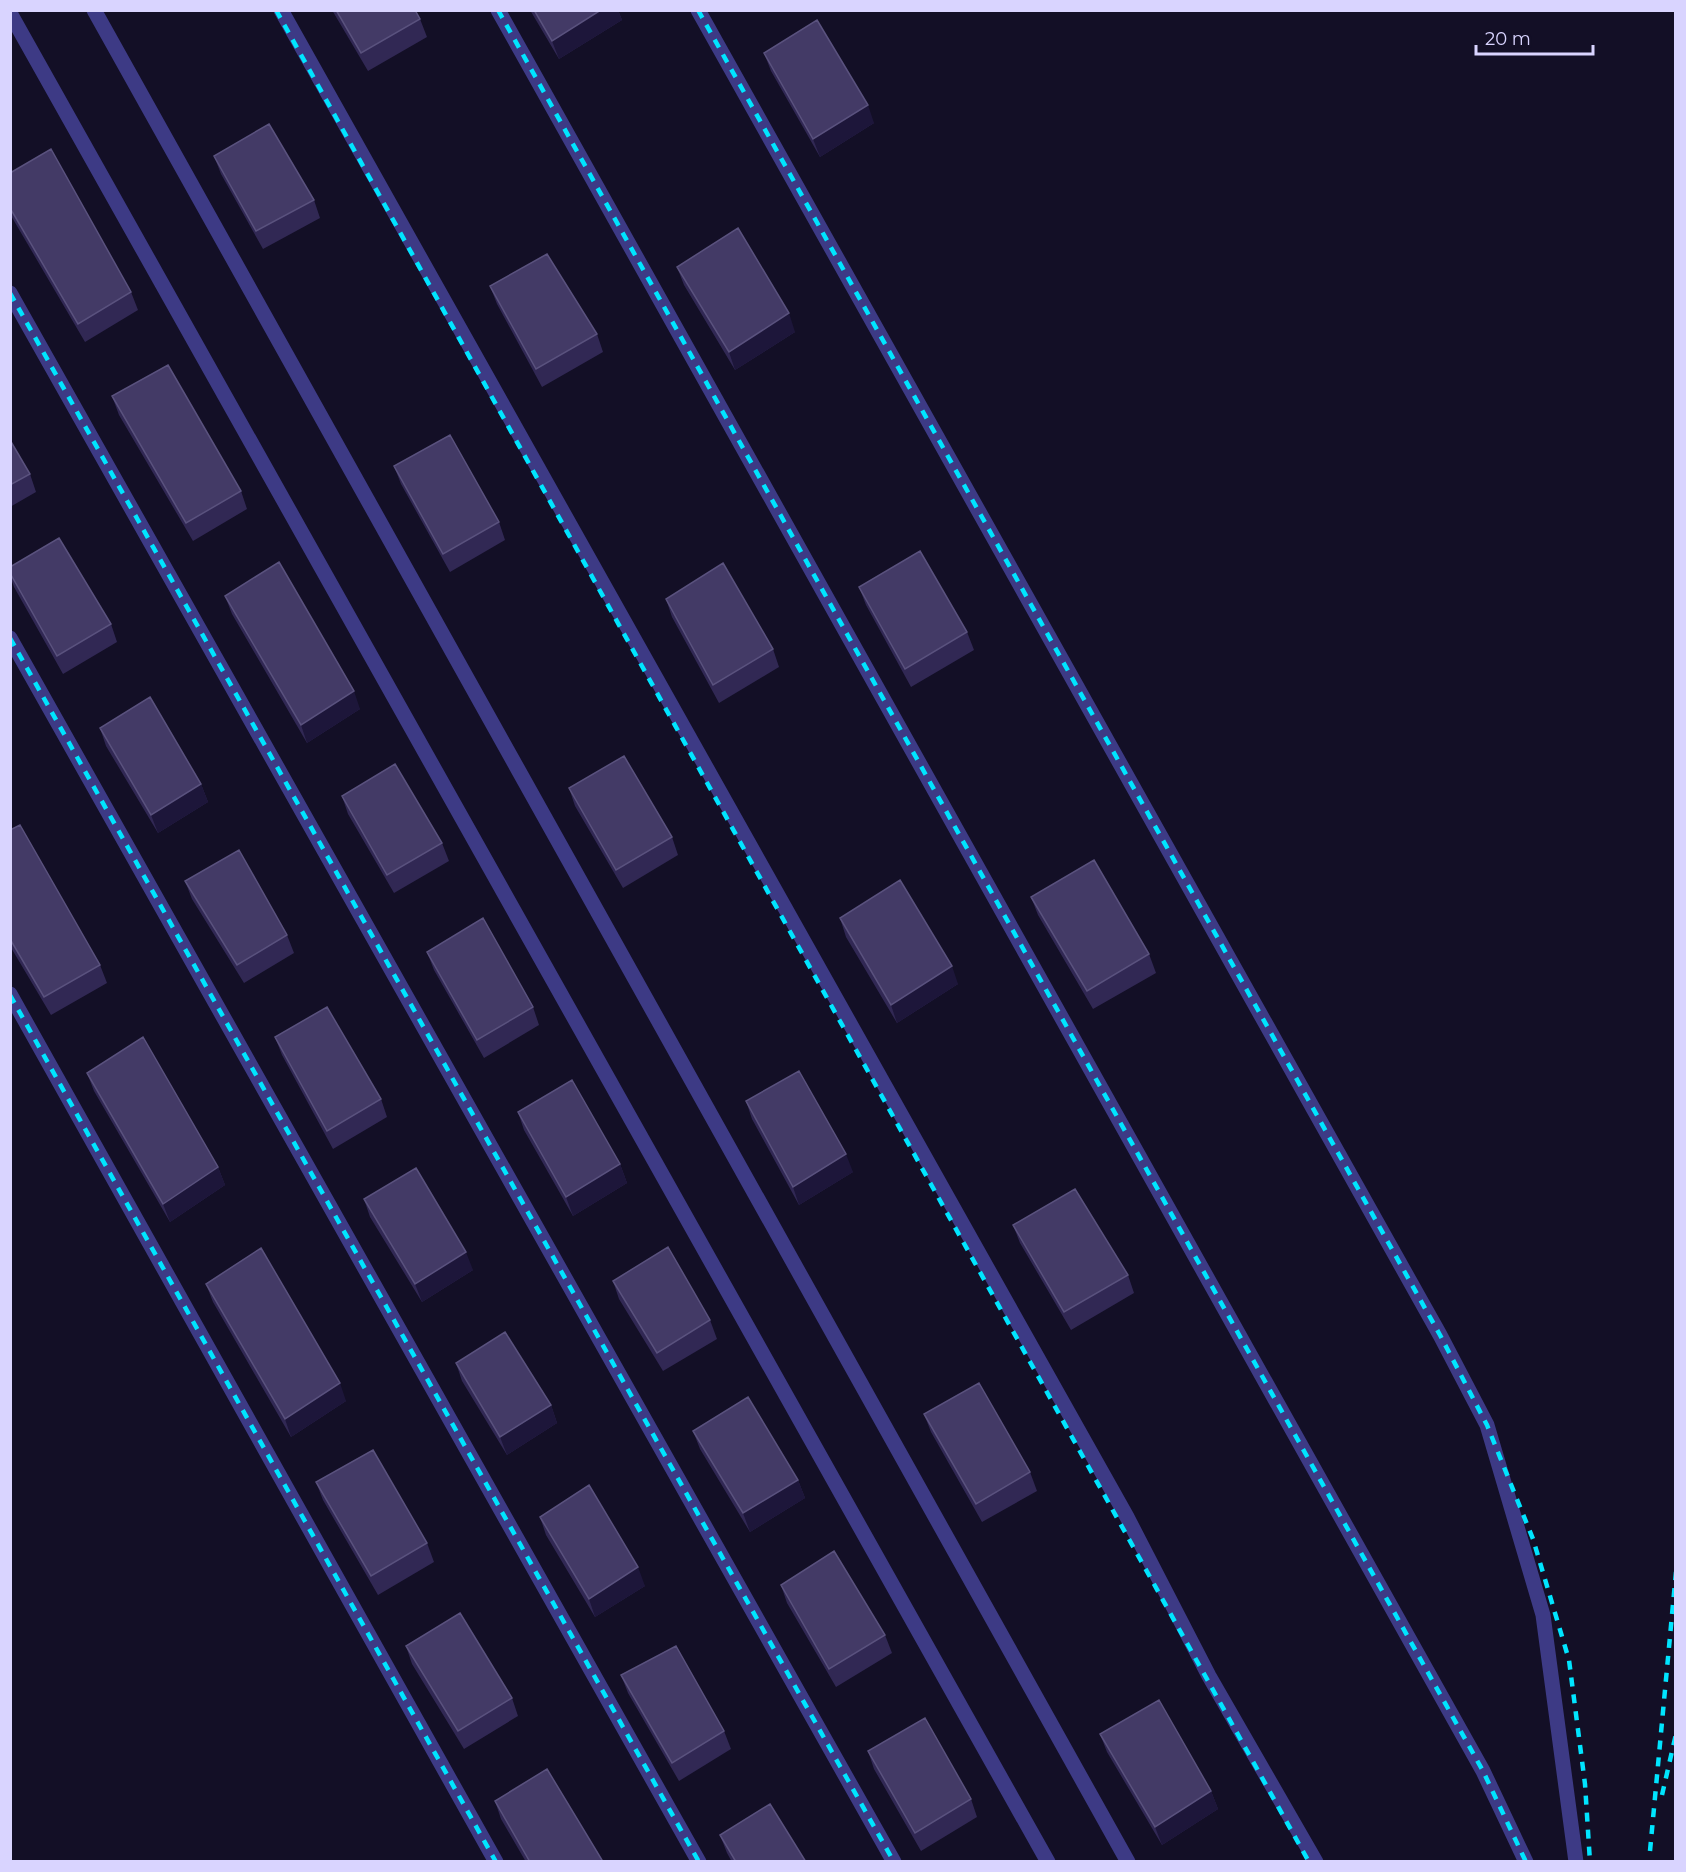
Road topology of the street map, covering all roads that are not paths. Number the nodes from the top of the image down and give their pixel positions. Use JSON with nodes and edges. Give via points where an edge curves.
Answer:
{"nodes":[{"id":1,"x":94,"y":10,"type":"edge"},
{"id":2,"x":281,"y":10,"type":"edge"},
{"id":3,"x":498,"y":10,"type":"edge"},
{"id":4,"x":698,"y":10,"type":"edge"},
{"id":5,"x":10,"y":12,"type":"edge"},
{"id":6,"x":10,"y":293,"type":"edge"},
{"id":7,"x":10,"y":638,"type":"edge"},
{"id":8,"x":10,"y":994,"type":"edge"},
{"id":9,"x":496,"y":1862,"type":"edge"},
{"id":10,"x":699,"y":1862,"type":"edge"},
{"id":11,"x":894,"y":1862,"type":"edge"},
{"id":12,"x":1048,"y":1862,"type":"edge"},
{"id":13,"x":1128,"y":1862,"type":"edge"},
{"id":14,"x":1316,"y":1862,"type":"edge"},
{"id":15,"x":1526,"y":1862,"type":"edge"},
{"id":16,"x":1576,"y":1862,"type":"edge"}],
"edges":[{"from":1,"to":13,"type":"lane"},
{"from":2,"to":14,"type":"lane"},
{"from":3,"to":15,"type":"lane","via":[[1483,1771]]},
{"from":4,"to":16,"type":"lane","via":[[1487,1425],[1543,1615]]},
{"from":5,"to":12,"type":"lane"},
{"from":6,"to":11,"type":"lane"},
{"from":7,"to":10,"type":"lane"},
{"from":8,"to":9,"type":"lane"}]}
